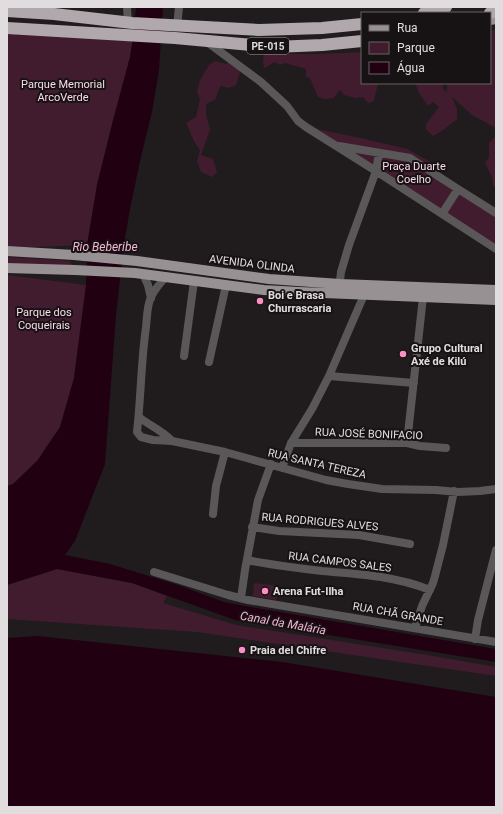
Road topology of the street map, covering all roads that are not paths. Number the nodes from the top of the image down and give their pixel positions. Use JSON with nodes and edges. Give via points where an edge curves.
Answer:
{"nodes":[{"id":1,"x":127,"y":7,"type":"edge"},
{"id":2,"x":179,"y":7,"type":"edge"},
{"id":3,"x":446,"y":7,"type":"edge"},
{"id":4,"x":7,"y":11,"type":"edge"},
{"id":5,"x":428,"y":12,"type":"edge"},
{"id":6,"x":361,"y":24,"type":"edge"},
{"id":7,"x":131,"y":27,"type":"junction"},
{"id":8,"x":7,"y":28,"type":"edge"},
{"id":9,"x":176,"y":30,"type":"junction"},
{"id":10,"x":206,"y":41,"type":"junction"},
{"id":11,"x":361,"y":41,"type":"edge"},
{"id":12,"x":334,"y":145,"type":"junction"},
{"id":13,"x":379,"y":153,"type":"junction"},
{"id":14,"x":376,"y":170,"type":"junction"},
{"id":15,"x":458,"y":189,"type":"junction"},
{"id":16,"x":496,"y":213,"type":"edge"},
{"id":17,"x":442,"y":214,"type":"junction"},
{"id":18,"x":496,"y":249,"type":"edge"},
{"id":19,"x":7,"y":251,"type":"edge"},
{"id":20,"x":7,"y":268,"type":"edge"},
{"id":21,"x":139,"y":274,"type":"junction"},
{"id":22,"x":166,"y":277,"type":"junction"},
{"id":23,"x":194,"y":281,"type":"junction"},
{"id":24,"x":340,"y":284,"type":"junction"},
{"id":25,"x":226,"y":285,"type":"junction"},
{"id":26,"x":496,"y":290,"type":"edge"},
{"id":27,"x":339,"y":294,"type":"junction"},
{"id":28,"x":364,"y":295,"type":"junction"},
{"id":29,"x":423,"y":297,"type":"junction"},
{"id":30,"x":151,"y":298,"type":"junction"},
{"id":31,"x":496,"y":300,"type":"edge"},
{"id":32,"x":184,"y":356,"type":"dead end"},
{"id":33,"x":209,"y":362,"type":"dead end"},
{"id":34,"x":329,"y":376,"type":"junction"},
{"id":35,"x":414,"y":382,"type":"junction"},
{"id":36,"x":139,"y":417,"type":"junction"},
{"id":37,"x":172,"y":441,"type":"junction"},
{"id":38,"x":291,"y":443,"type":"junction"},
{"id":39,"x":407,"y":443,"type":"junction"},
{"id":40,"x":446,"y":448,"type":"dead end"},
{"id":41,"x":225,"y":452,"type":"junction"},
{"id":42,"x":271,"y":464,"type":"junction"},
{"id":43,"x":282,"y":468,"type":"junction"},
{"id":44,"x":496,"y":490,"type":"edge"},
{"id":45,"x":454,"y":491,"type":"junction"},
{"id":46,"x":213,"y":514,"type":"dead end"},
{"id":47,"x":252,"y":527,"type":"junction"},
{"id":48,"x":410,"y":544,"type":"dead end"},
{"id":49,"x":496,"y":550,"type":"edge"},
{"id":50,"x":247,"y":560,"type":"junction"},
{"id":51,"x":154,"y":572,"type":"dead end"},
{"id":52,"x":430,"y":590,"type":"junction"},
{"id":53,"x":241,"y":598,"type":"junction"},
{"id":54,"x":415,"y":628,"type":"junction"},
{"id":55,"x":475,"y":639,"type":"junction"},
{"id":56,"x":496,"y":642,"type":"edge"}],
"edges":[{"from":1,"to":7,"type":"street"},
{"from":2,"to":9,"type":"street"},
{"from":3,"to":5,"type":"highway"},
{"from":4,"to":7,"type":"highway","number":"PE-015","via":[[54,14]]},
{"from":6,"to":9,"type":"highway","number":"PE-015","via":[[322,28]]},
{"from":7,"to":8,"type":"highway","number":"PE-015"},
{"from":7,"to":9,"type":"highway","number":"PE-015"},
{"from":9,"to":10,"type":"highway","number":"PE-015"},
{"from":10,"to":11,"type":"highway","number":"PE-015","via":[[274,47]]},
{"from":10,"to":12,"type":"street","via":[[261,82],[287,106],[301,124]]},
{"from":12,"to":13,"type":"street"},
{"from":12,"to":14,"type":"street"},
{"from":13,"to":14,"type":"street"},
{"from":13,"to":15,"type":"street","via":[[410,158]]},
{"from":14,"to":17,"type":"street"},
{"from":14,"to":24,"type":"street","via":[[349,245]]},
{"from":15,"to":16,"type":"street"},
{"from":15,"to":17,"type":"street"},
{"from":17,"to":18,"type":"street"},
{"from":19,"to":24,"type":"main road","name":"AVENIDA OLINDA","via":[[137,261],[269,279]]},
{"from":20,"to":21,"type":"main road","name":"AVENIDA OLINDA"},
{"from":21,"to":22,"type":"main road","name":"AVENIDA OLINDA"},
{"from":21,"to":30,"type":"street","via":[[148,286]]},
{"from":22,"to":23,"type":"main road","name":"AVENIDA OLINDA"},
{"from":22,"to":30,"type":"street","via":[[157,286]]},
{"from":23,"to":25,"type":"main road","name":"AVENIDA OLINDA"},
{"from":23,"to":32,"type":"street"},
{"from":24,"to":26,"type":"main road","name":"AVENIDA OLINDA"},
{"from":24,"to":27,"type":"street"},
{"from":25,"to":27,"type":"main road","name":"AVENIDA OLINDA"},
{"from":25,"to":33,"type":"street"},
{"from":27,"to":28,"type":"main road","name":"AVENIDA OLINDA"},
{"from":28,"to":29,"type":"main road","name":"AVENIDA OLINDA"},
{"from":28,"to":34,"type":"street"},
{"from":29,"to":31,"type":"main road","name":"AVENIDA OLINDA"},
{"from":29,"to":35,"type":"street"},
{"from":30,"to":36,"type":"street","via":[[143,351]]},
{"from":34,"to":35,"type":"street"},
{"from":34,"to":38,"type":"street"},
{"from":35,"to":39,"type":"street"},
{"from":36,"to":37,"type":"street"},
{"from":36,"to":37,"type":"street","name":"RUA SANTA TEREZA","via":[[137,432],[141,437]]},
{"from":37,"to":41,"type":"street","name":"RUA SANTA TEREZA"},
{"from":38,"to":39,"type":"street","name":"RUA JOSÉ BONIFACIO"},
{"from":38,"to":43,"type":"street"},
{"from":39,"to":40,"type":"street","name":"RUA JOSÉ BONIFACIO"},
{"from":41,"to":42,"type":"street","name":"RUA SANTA TEREZA"},
{"from":41,"to":46,"type":"street","via":[[216,486]]},
{"from":42,"to":43,"type":"street","name":"RUA SANTA TEREZA"},
{"from":42,"to":47,"type":"street","via":[[258,500]]},
{"from":43,"to":45,"type":"street","name":"RUA SANTA TEREZA","via":[[370,488]]},
{"from":44,"to":45,"type":"street","name":"RUA SANTA TEREZA"},
{"from":45,"to":52,"type":"street","via":[[443,545]]},
{"from":47,"to":48,"type":"street","name":"RUA RODRIGUES ALVES","via":[[358,535]]},
{"from":47,"to":50,"type":"street"},
{"from":49,"to":55,"type":"street"},
{"from":50,"to":52,"type":"street","name":"RUA CAMPOS SALES","via":[[369,575],[415,584]]},
{"from":50,"to":53,"type":"street"},
{"from":51,"to":53,"type":"street","name":"RUA CHÃ GRANDE"},
{"from":52,"to":54,"type":"street"},
{"from":53,"to":54,"type":"street","name":"RUA CHÃ GRANDE"},
{"from":54,"to":55,"type":"street","name":"RUA CHÃ GRANDE"},
{"from":55,"to":56,"type":"street","name":"RUA CHÃ GRANDE"}]}
